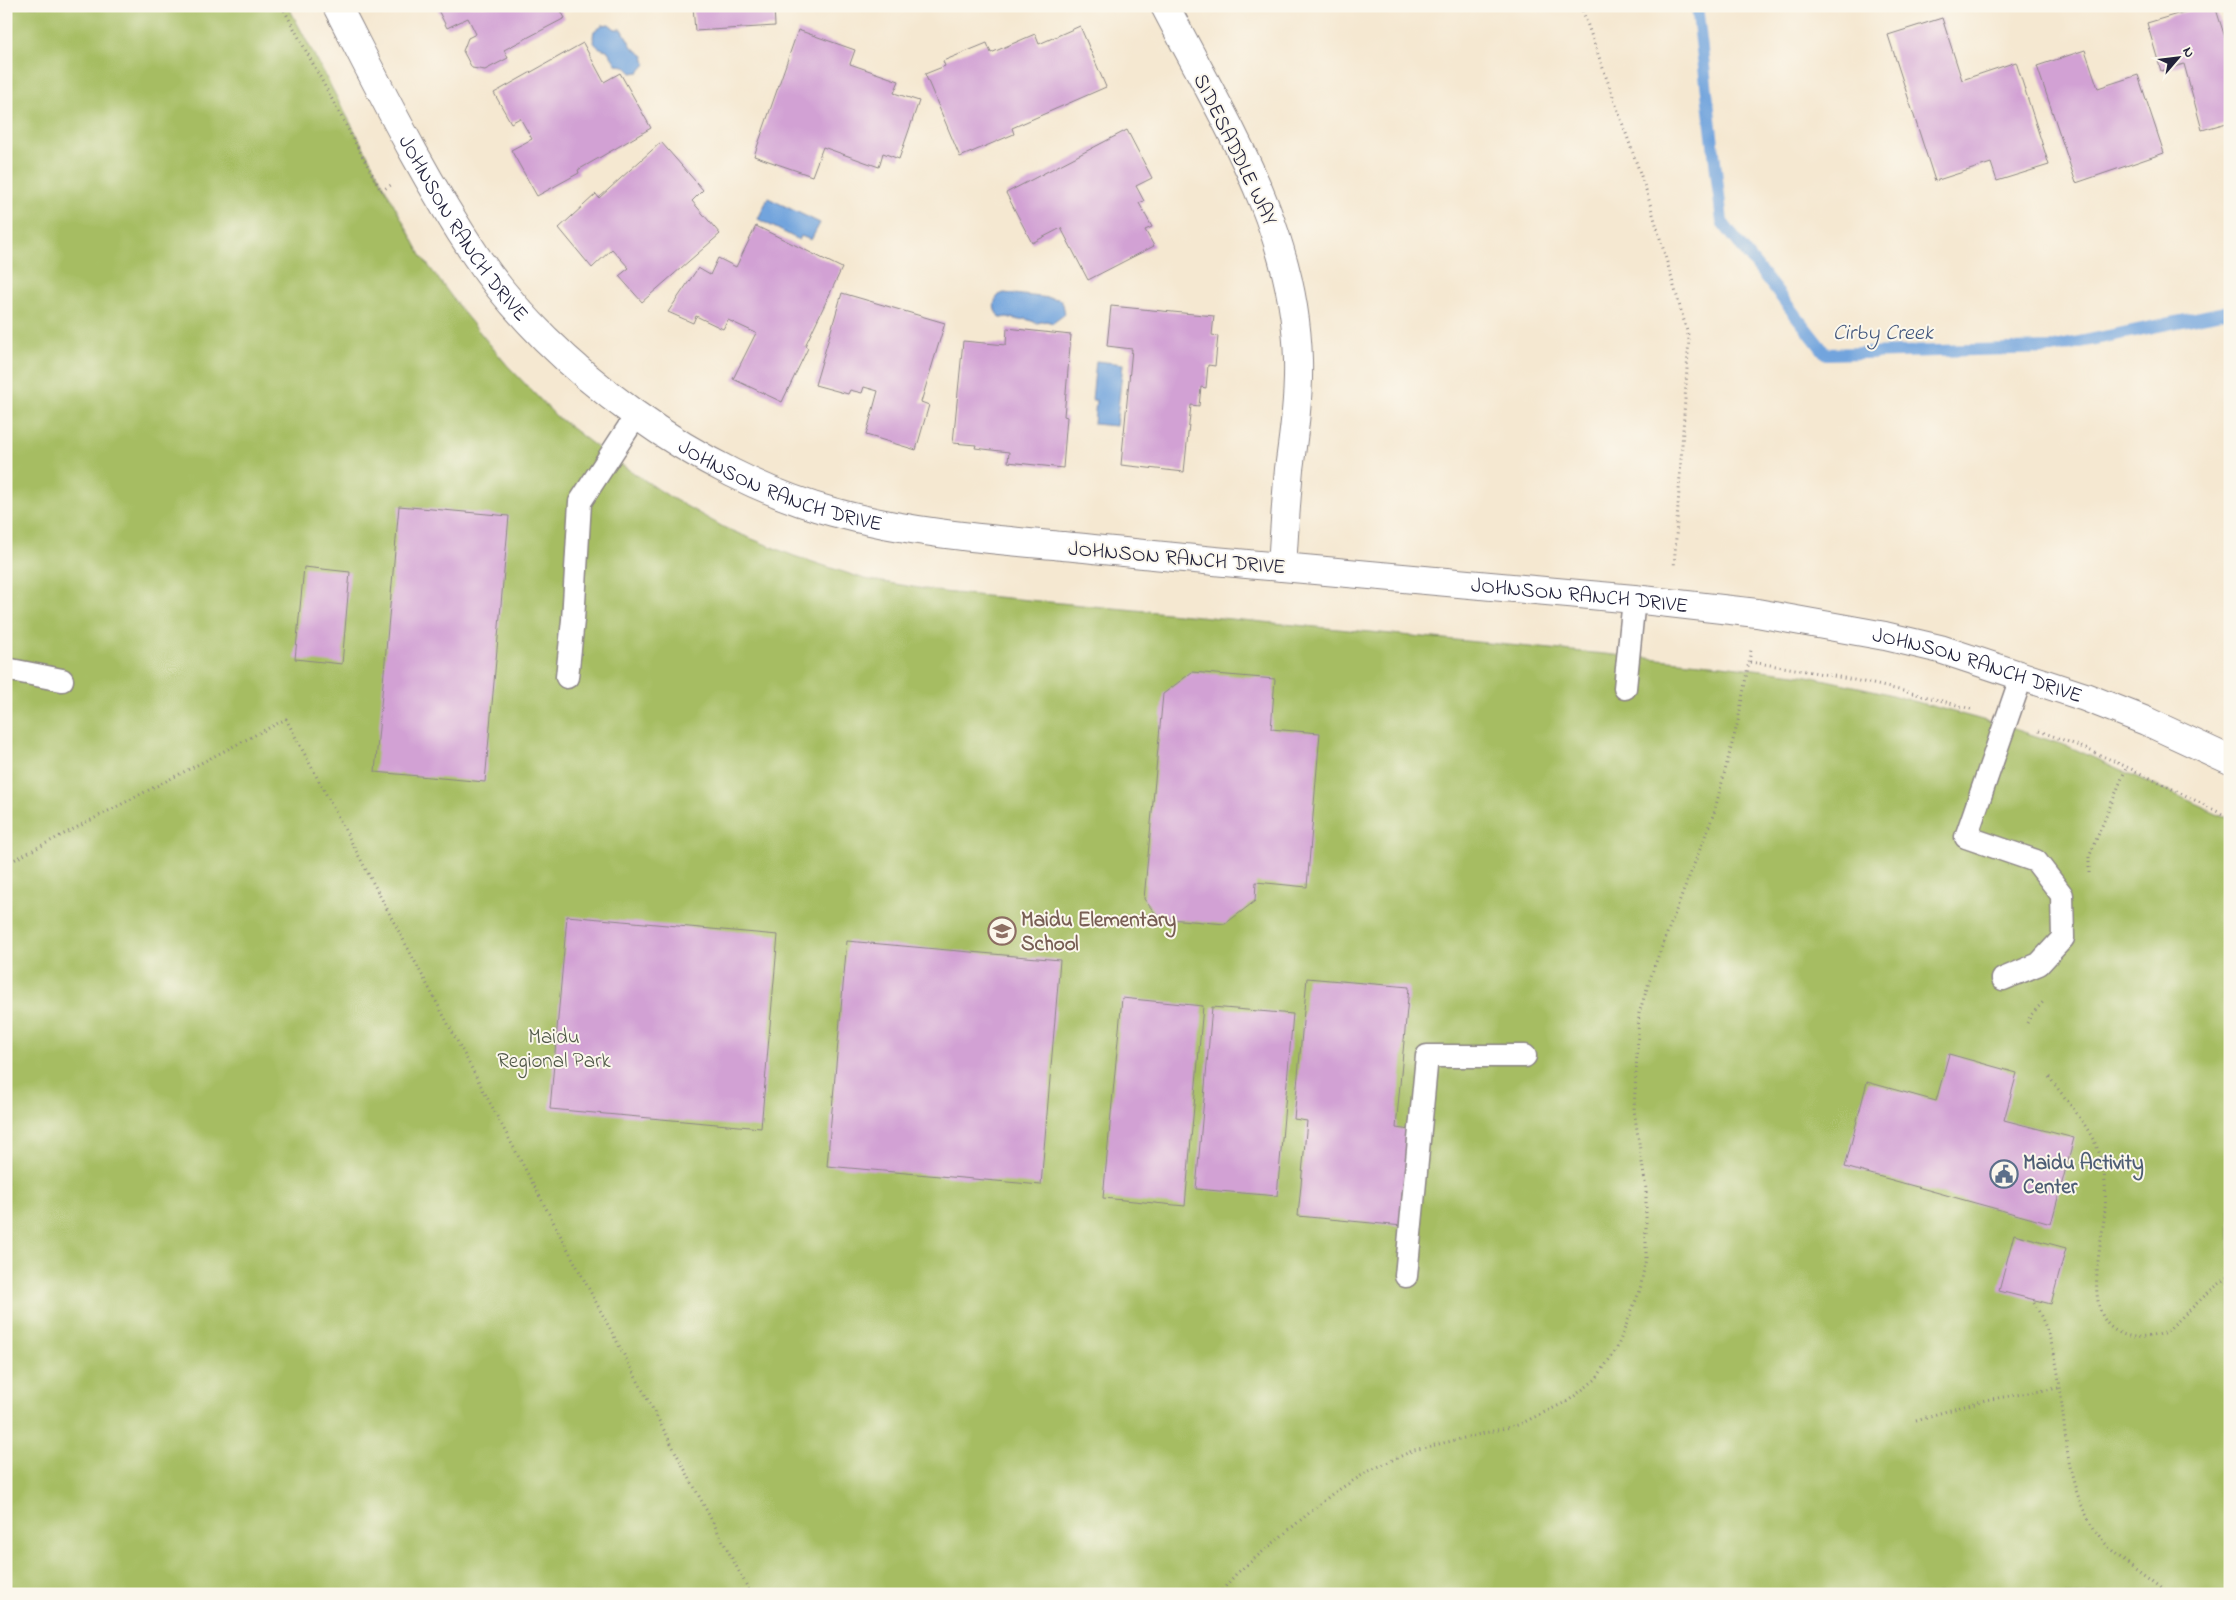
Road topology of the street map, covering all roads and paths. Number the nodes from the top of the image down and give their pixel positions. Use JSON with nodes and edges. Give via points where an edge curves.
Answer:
{"nodes":[{"id":1,"x":282,"y":6,"type":"edge"},
{"id":2,"x":337,"y":6,"type":"edge"},
{"id":3,"x":1165,"y":6,"type":"edge"},
{"id":4,"x":1581,"y":6,"type":"edge"},
{"id":5,"x":423,"y":169,"type":"junction"},
{"id":6,"x":636,"y":416,"type":"junction"},
{"id":7,"x":1282,"y":567,"type":"junction"},
{"id":8,"x":1634,"y":599,"type":"junction"},
{"id":9,"x":1671,"y":604,"type":"junction"},
{"id":10,"x":1757,"y":613,"type":"junction"},
{"id":11,"x":6,"y":669,"type":"edge"},
{"id":12,"x":2022,"y":675,"type":"junction"},
{"id":13,"x":567,"y":676,"type":"dead end"},
{"id":14,"x":62,"y":680,"type":"dead end"},
{"id":15,"x":1625,"y":688,"type":"dead end"},
{"id":16,"x":2230,"y":760,"type":"edge"},
{"id":17,"x":6,"y":864,"type":"edge"},
{"id":18,"x":2003,"y":979,"type":"dead end"},
{"id":19,"x":1525,"y":1056,"type":"dead end"},
{"id":20,"x":2049,"y":1077,"type":"dead end"},
{"id":21,"x":1406,"y":1276,"type":"dead end"},
{"id":22,"x":2230,"y":1276,"type":"edge"},
{"id":23,"x":2034,"y":1302,"type":"dead end"},
{"id":24,"x":2059,"y":1388,"type":"junction"},
{"id":25,"x":1916,"y":1420,"type":"dead end"},
{"id":26,"x":751,"y":1594,"type":"edge"},
{"id":27,"x":1219,"y":1594,"type":"edge"},
{"id":28,"x":2167,"y":1594,"type":"edge"}],
"edges":[{"from":1,"to":5,"type":"path","via":[[381,190]]},
{"from":2,"to":5,"type":"street","name":"JOHNSON RANCH DRIVE"},
{"from":3,"to":7,"type":"street","name":"SIDESADDLE WAY","via":[[1251,170],[1272,218],[1290,287],[1296,319],[1298,370]]},
{"from":4,"to":9,"type":"path","via":[[1646,190],[1689,338]]},
{"from":5,"to":6,"type":"street","name":"JOHNSON RANCH DRIVE","via":[[477,258],[525,318],[582,373]]},
{"from":6,"to":7,"type":"street","name":"JOHNSON RANCH DRIVE","via":[[695,452],[761,486],[829,512],[894,528]]},
{"from":6,"to":13,"type":"lane","via":[[580,502]]},
{"from":7,"to":8,"type":"street","name":"JOHNSON RANCH DRIVE"},
{"from":8,"to":9,"type":"street","name":"JOHNSON RANCH DRIVE"},
{"from":8,"to":15,"type":"lane"},
{"from":9,"to":10,"type":"street","name":"JOHNSON RANCH DRIVE"},
{"from":10,"to":12,"type":"street","name":"JOHNSON RANCH DRIVE","via":[[1885,636]]},
{"from":10,"to":27,"type":"path","via":[[1738,721],[1714,813],[1654,967],[1640,1013],[1634,1110],[1646,1189],[1646,1258],[1640,1290],[1617,1348],[1596,1379],[1568,1401],[1518,1426],[1414,1450],[1332,1494],[1236,1574]]},
{"from":11,"to":14,"type":"lane"},
{"from":12,"to":16,"type":"street","name":"JOHNSON RANCH DRIVE","via":[[2129,714]]},
{"from":12,"to":18,"type":"lane","via":[[1966,837],[2036,861],[2062,895],[2063,938],[2039,964]]},
{"from":17,"to":26,"type":"path","via":[[286,719]]},
{"from":19,"to":21,"type":"lane","via":[[1427,1056]]},
{"from":20,"to":22,"type":"path","via":[[2088,1130],[2103,1166],[2105,1207],[2096,1285],[2104,1320],[2127,1336],[2143,1338],[2158,1335],[2166,1332]]},
{"from":23,"to":24,"type":"path","via":[[2044,1320],[2056,1362]]},
{"from":24,"to":25,"type":"path","via":[[1985,1400]]},
{"from":24,"to":28,"type":"path","via":[[2073,1486],[2086,1514],[2101,1538]]}]}
